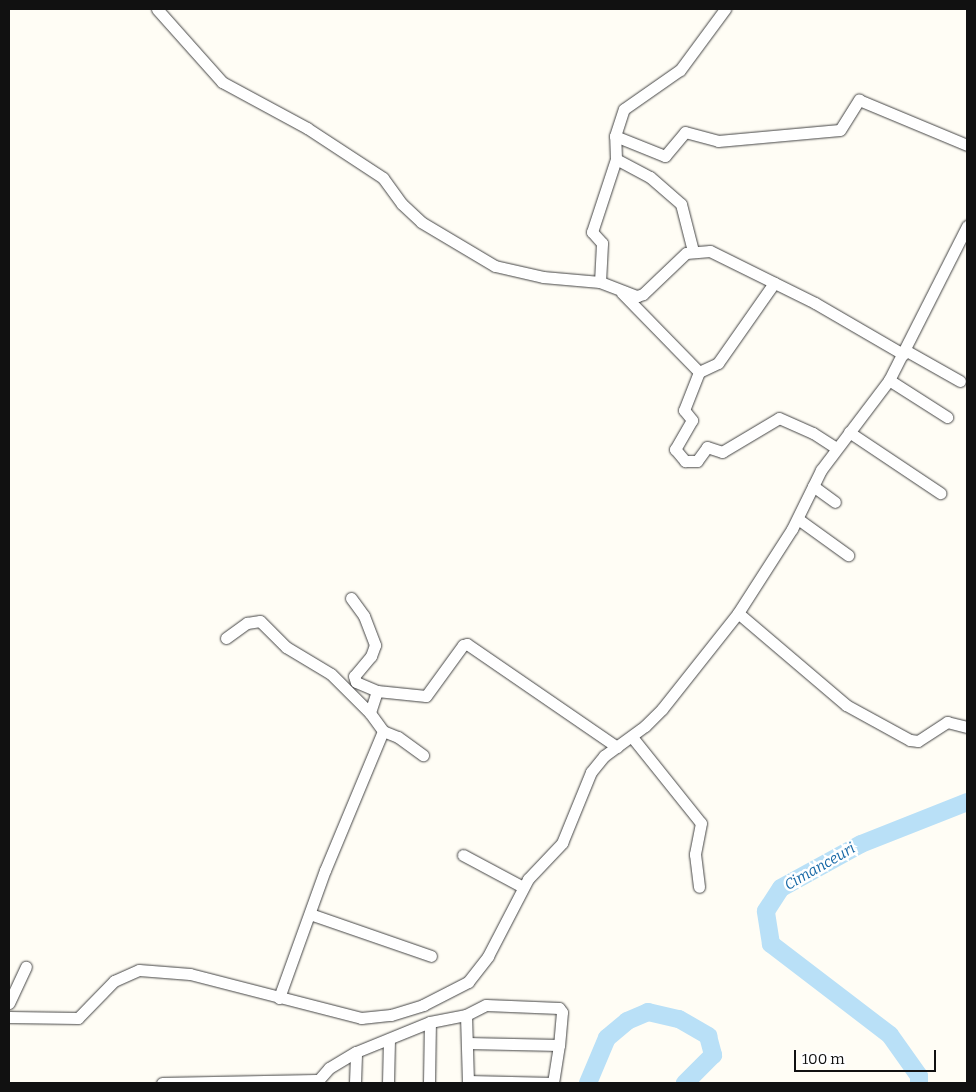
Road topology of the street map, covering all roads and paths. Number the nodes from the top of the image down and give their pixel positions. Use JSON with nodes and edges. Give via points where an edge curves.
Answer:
{"nodes":[{"id":1,"x":157,"y":9,"type":"edge"},
{"id":2,"x":725,"y":9,"type":"edge"},
{"id":3,"x":614,"y":136,"type":"junction"},
{"id":4,"x":967,"y":145,"type":"edge"},
{"id":5,"x":616,"y":159,"type":"junction"},
{"id":6,"x":967,"y":226,"type":"edge"},
{"id":7,"x":693,"y":251,"type":"junction"},
{"id":8,"x":600,"y":282,"type":"junction"},
{"id":9,"x":774,"y":283,"type":"junction"},
{"id":10,"x":618,"y":288,"type":"junction"},
{"id":11,"x":904,"y":352,"type":"junction"},
{"id":12,"x":699,"y":372,"type":"junction"},
{"id":13,"x":889,"y":380,"type":"junction"},
{"id":14,"x":960,"y":381,"type":"dead end"},
{"id":15,"x":947,"y":417,"type":"dead end"},
{"id":16,"x":849,"y":432,"type":"junction"},
{"id":17,"x":836,"y":448,"type":"junction"},
{"id":18,"x":813,"y":486,"type":"junction"},
{"id":19,"x":940,"y":493,"type":"dead end"},
{"id":20,"x":835,"y":502,"type":"dead end"},
{"id":21,"x":798,"y":519,"type":"junction"},
{"id":22,"x":848,"y":555,"type":"dead end"},
{"id":23,"x":351,"y":598,"type":"dead end"},
{"id":24,"x":738,"y":613,"type":"junction"},
{"id":25,"x":226,"y":638,"type":"dead end"},
{"id":26,"x":377,"y":691,"type":"junction"},
{"id":27,"x":370,"y":713,"type":"junction"},
{"id":28,"x":967,"y":727,"type":"edge"},
{"id":29,"x":383,"y":731,"type":"junction"},
{"id":30,"x":632,"y":737,"type":"junction"},
{"id":31,"x":617,"y":747,"type":"junction"},
{"id":32,"x":423,"y":755,"type":"dead end"},
{"id":33,"x":463,"y":855,"type":"dead end"},
{"id":34,"x":523,"y":886,"type":"junction"},
{"id":35,"x":699,"y":887,"type":"dead end"},
{"id":36,"x":310,"y":914,"type":"junction"},
{"id":37,"x":431,"y":956,"type":"dead end"},
{"id":38,"x":26,"y":967,"type":"dead end"},
{"id":39,"x":279,"y":998,"type":"junction"},
{"id":40,"x":9,"y":1003,"type":"edge"},
{"id":41,"x":466,"y":1015,"type":"junction"},
{"id":42,"x":9,"y":1017,"type":"edge"},
{"id":43,"x":430,"y":1022,"type":"junction"},
{"id":44,"x":389,"y":1039,"type":"junction"},
{"id":45,"x":467,"y":1043,"type":"junction"},
{"id":46,"x":559,"y":1045,"type":"junction"},
{"id":47,"x":356,"y":1052,"type":"junction"},
{"id":48,"x":316,"y":1082,"type":"edge"},
{"id":49,"x":468,"y":1082,"type":"edge"},
{"id":50,"x":162,"y":1083,"type":"edge"},
{"id":51,"x":355,"y":1083,"type":"edge"},
{"id":52,"x":388,"y":1083,"type":"edge"},
{"id":53,"x":429,"y":1083,"type":"edge"},
{"id":54,"x":553,"y":1083,"type":"edge"}],
"edges":[{"from":1,"to":8,"type":"street","via":[[222,82],[241,96],[306,128],[384,178],[402,204],[421,222],[495,266],[543,277]]},
{"from":2,"to":3,"type":"street","via":[[680,70],[624,109]]},
{"from":3,"to":4,"type":"street","via":[[665,156],[685,132],[718,141],[840,130],[859,100]]},
{"from":3,"to":5,"type":"street"},
{"from":5,"to":7,"type":"street","via":[[650,178],[681,204]]},
{"from":5,"to":8,"type":"street","via":[[592,232],[602,243]]},
{"from":6,"to":11,"type":"street"},
{"from":7,"to":9,"type":"street","via":[[710,251]]},
{"from":7,"to":10,"type":"street","via":[[686,253],[643,294],[633,296]]},
{"from":8,"to":10,"type":"street"},
{"from":9,"to":11,"type":"street"},
{"from":9,"to":12,"type":"street","via":[[718,363]]},
{"from":10,"to":12,"type":"street"},
{"from":11,"to":13,"type":"street"},
{"from":11,"to":14,"type":"street"},
{"from":12,"to":17,"type":"street","via":[[684,410],[692,420],[675,449],[685,461],[697,461],[707,447],[722,452],[779,418],[814,433]]},
{"from":13,"to":15,"type":"street"},
{"from":13,"to":16,"type":"street"},
{"from":16,"to":17,"type":"street"},
{"from":16,"to":19,"type":"street"},
{"from":17,"to":18,"type":"street"},
{"from":18,"to":20,"type":"street"},
{"from":18,"to":21,"type":"street"},
{"from":21,"to":22,"type":"street"},
{"from":21,"to":24,"type":"street"},
{"from":23,"to":26,"type":"street","via":[[364,616],[375,646],[354,678]]},
{"from":24,"to":28,"type":"street","via":[[846,705],[910,740],[918,741],[947,722]]},
{"from":24,"to":30,"type":"street","via":[[662,708]]},
{"from":25,"to":27,"type":"street","via":[[246,623],[260,621],[286,647],[331,674]]},
{"from":26,"to":27,"type":"street"},
{"from":26,"to":31,"type":"street","via":[[426,696],[463,644],[467,644]]},
{"from":27,"to":29,"type":"street"},
{"from":29,"to":32,"type":"street","via":[[398,737]]},
{"from":29,"to":36,"type":"street"},
{"from":30,"to":31,"type":"street"},
{"from":30,"to":35,"type":"street","via":[[698,818],[701,827],[695,854]]},
{"from":31,"to":34,"type":"street","via":[[596,765],[585,781],[562,843]]},
{"from":33,"to":34,"type":"street"},
{"from":34,"to":39,"type":"street","via":[[475,975],[458,989],[432,1001],[391,1015],[361,1018]]},
{"from":36,"to":37,"type":"street"},
{"from":36,"to":39,"type":"street"},
{"from":38,"to":40,"type":"street"},
{"from":39,"to":42,"type":"street","via":[[190,974],[139,970],[114,981],[78,1018]]},
{"from":41,"to":43,"type":"street"},
{"from":41,"to":45,"type":"street"},
{"from":41,"to":46,"type":"street","via":[[486,1005],[556,1007],[562,1012]]},
{"from":43,"to":44,"type":"street"},
{"from":43,"to":53,"type":"street"},
{"from":44,"to":47,"type":"street"},
{"from":44,"to":52,"type":"street"},
{"from":45,"to":46,"type":"street"},
{"from":45,"to":49,"type":"street"},
{"from":46,"to":54,"type":"street"},
{"from":47,"to":48,"type":"street"},
{"from":47,"to":51,"type":"street"},
{"from":48,"to":50,"type":"street"},
{"from":49,"to":54,"type":"street"}]}
